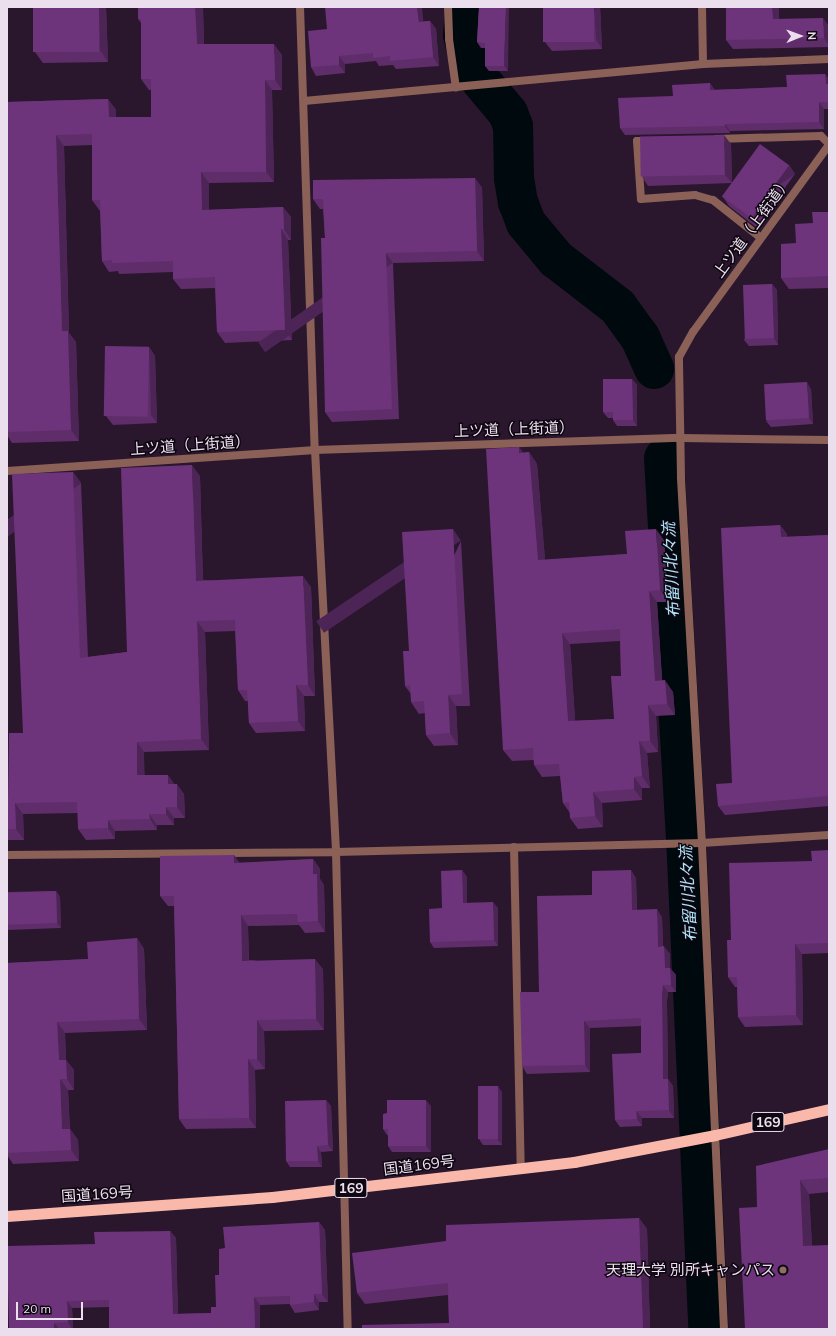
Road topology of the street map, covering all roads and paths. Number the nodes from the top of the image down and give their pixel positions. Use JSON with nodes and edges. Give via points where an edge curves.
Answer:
{"nodes":[{"id":1,"x":300,"y":7,"type":"edge"},
{"id":2,"x":448,"y":7,"type":"edge"},
{"id":3,"x":702,"y":7,"type":"edge"},
{"id":4,"x":829,"y":59,"type":"edge"},
{"id":5,"x":703,"y":64,"type":"junction"},
{"id":6,"x":456,"y":88,"type":"junction"},
{"id":7,"x":304,"y":101,"type":"junction"},
{"id":8,"x":709,"y":139,"type":"edge"},
{"id":9,"x":661,"y":140,"type":"edge"},
{"id":10,"x":829,"y":144,"type":"edge"},
{"id":11,"x":761,"y":238,"type":"junction"},
{"id":12,"x":681,"y":438,"type":"junction"},
{"id":13,"x":829,"y":440,"type":"edge"},
{"id":14,"x":315,"y":450,"type":"junction"},
{"id":15,"x":7,"y":471,"type":"edge"},
{"id":16,"x":829,"y":835,"type":"edge"},
{"id":17,"x":702,"y":843,"type":"junction"},
{"id":18,"x":514,"y":847,"type":"junction"},
{"id":19,"x":336,"y":852,"type":"junction"},
{"id":20,"x":7,"y":855,"type":"edge"},
{"id":21,"x":829,"y":1109,"type":"edge"},
{"id":22,"x":711,"y":1135,"type":"junction"},
{"id":23,"x":521,"y":1168,"type":"junction"},
{"id":24,"x":344,"y":1189,"type":"junction"},
{"id":25,"x":7,"y":1216,"type":"edge"},
{"id":26,"x":348,"y":1329,"type":"edge"},
{"id":27,"x":724,"y":1329,"type":"edge"}],
"edges":[{"from":1,"to":7,"type":"street"},
{"from":2,"to":6,"type":"street","via":[[449,40]]},
{"from":3,"to":5,"type":"street"},
{"from":4,"to":5,"type":"street"},
{"from":5,"to":6,"type":"street"},
{"from":6,"to":7,"type":"street"},
{"from":7,"to":14,"type":"street"},
{"from":8,"to":10,"type":"street","via":[[821,136]]},
{"from":9,"to":11,"type":"street","via":[[637,141],[641,199],[695,195],[713,200]]},
{"from":10,"to":11,"type":"street","name":"上ツ道（上街道）"},
{"from":11,"to":12,"type":"street","name":"上ツ道（上街道）","via":[[693,332],[679,357]]},
{"from":12,"to":13,"type":"street"},
{"from":12,"to":14,"type":"street","name":"上ツ道（上街道）"},
{"from":12,"to":17,"type":"street","via":[[681,477]]},
{"from":14,"to":15,"type":"street","name":"上ツ道（上街道）"},
{"from":14,"to":19,"type":"street"},
{"from":16,"to":17,"type":"street"},
{"from":17,"to":18,"type":"street"},
{"from":17,"to":22,"type":"street"},
{"from":18,"to":19,"type":"street"},
{"from":18,"to":23,"type":"street"},
{"from":19,"to":20,"type":"street"},
{"from":19,"to":24,"type":"street"},
{"from":21,"to":22,"type":"highway","name":"国道169号","number":"169"},
{"from":22,"to":23,"type":"highway","name":"国道169号","number":"169","via":[[574,1162]]},
{"from":22,"to":27,"type":"street"},
{"from":23,"to":24,"type":"highway","name":"国道169号","number":"169"},
{"from":24,"to":25,"type":"highway","name":"国道169号","number":"169","via":[[272,1197]]},
{"from":24,"to":26,"type":"street"}]}
